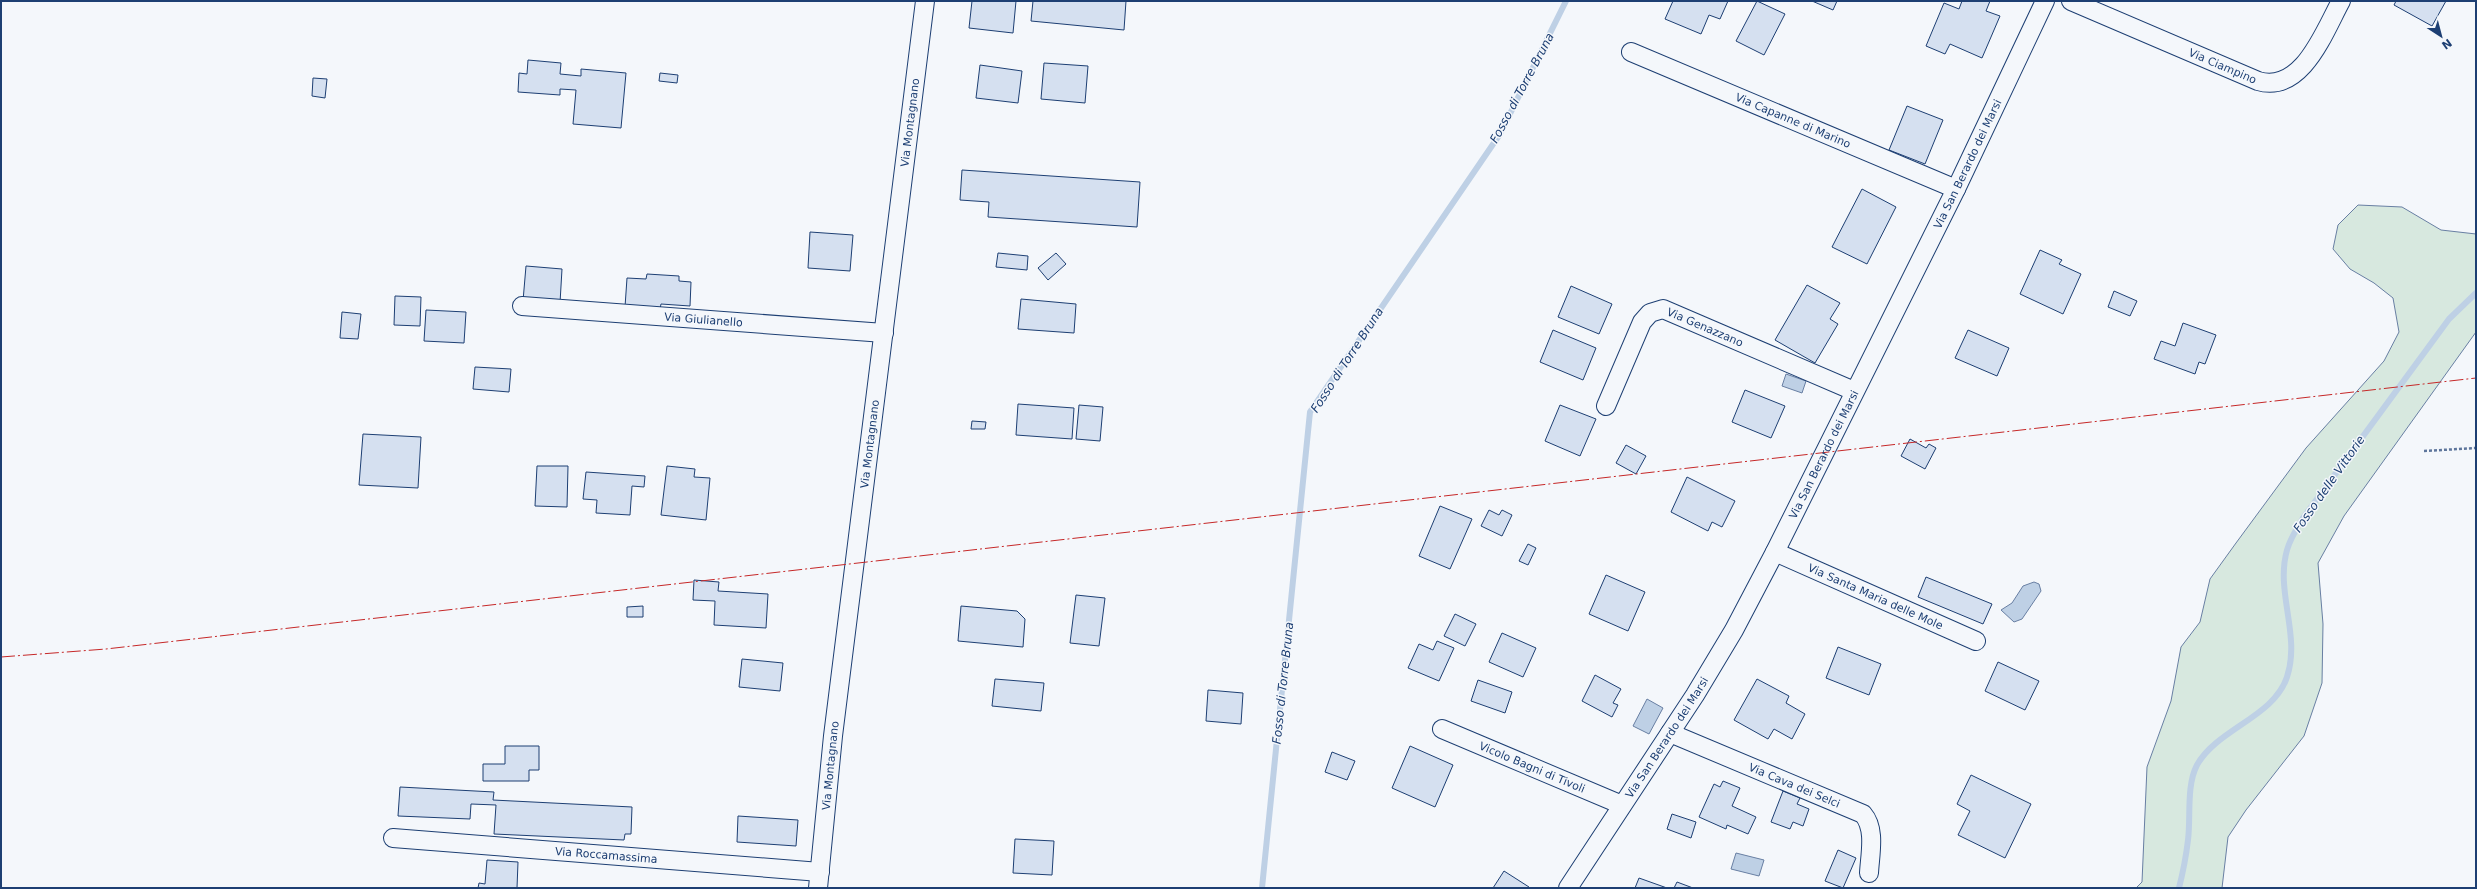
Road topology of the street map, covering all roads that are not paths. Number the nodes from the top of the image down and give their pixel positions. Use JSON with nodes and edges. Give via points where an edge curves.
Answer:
{"nodes":[{"id":1,"x":925,"y":1,"type":"edge"},
{"id":2,"x":2045,"y":1,"type":"edge"},
{"id":3,"x":2071,"y":1,"type":"edge"},
{"id":4,"x":2341,"y":1,"type":"edge"},
{"id":5,"x":1631,"y":52,"type":"dead end"},
{"id":6,"x":1956,"y":189,"type":"junction"},
{"id":7,"x":522,"y":306,"type":"dead end"},
{"id":8,"x":884,"y":333,"type":"junction"},
{"id":9,"x":1854,"y":391,"type":"junction"},
{"id":10,"x":1606,"y":406,"type":"dead end"},
{"id":11,"x":1775,"y":552,"type":"junction"},
{"id":12,"x":1976,"y":641,"type":"dead end"},
{"id":13,"x":1442,"y":729,"type":"dead end"},
{"id":14,"x":1670,"y":733,"type":"junction"},
{"id":15,"x":1622,"y":805,"type":"junction"},
{"id":16,"x":393,"y":838,"type":"dead end"},
{"id":17,"x":1869,"y":873,"type":"dead end"},
{"id":18,"x":819,"y":880,"type":"edge"},
{"id":19,"x":1568,"y":888,"type":"edge"}],
"edges":[{"from":1,"to":8,"type":"street","name":"Via Montagnano"},
{"from":2,"to":6,"type":"street","name":"Via San Berardo dei Marsi"},
{"from":3,"to":4,"type":"street","name":"Via Ciampino","via":[[2258,81],[2272,84],[2287,80],[2301,69]]},
{"from":5,"to":6,"type":"street","name":"Via Capanne di Marino"},
{"from":6,"to":9,"type":"street","name":"Via San Berardo dei Marsi"},
{"from":7,"to":8,"type":"street","name":"Via Giulianello"},
{"from":8,"to":18,"type":"street","name":"Via Montagnano","via":[[833,736]]},
{"from":9,"to":10,"type":"street","name":"Via Genazzano","via":[[1663,309],[1650,313],[1642,322]]},
{"from":9,"to":11,"type":"street","name":"Via San Berardo dei Marsi"},
{"from":11,"to":12,"type":"street","name":"Via Santa Maria delle Mole"},
{"from":11,"to":14,"type":"street","name":"Via San Berardo dei Marsi","via":[[1720,655]]},
{"from":13,"to":15,"type":"street","name":"Vicolo Bagni di Tivoli"},
{"from":14,"to":15,"type":"street","name":"Via San Berardo dei Marsi"},
{"from":14,"to":17,"type":"street","name":"Via Cava dei Selci","via":[[1863,814],[1869,823],[1871,834]]},
{"from":15,"to":19,"type":"street","name":"Via San Berardo dei Marsi"},
{"from":16,"to":18,"type":"street","name":"Via Roccamassima"}]}
